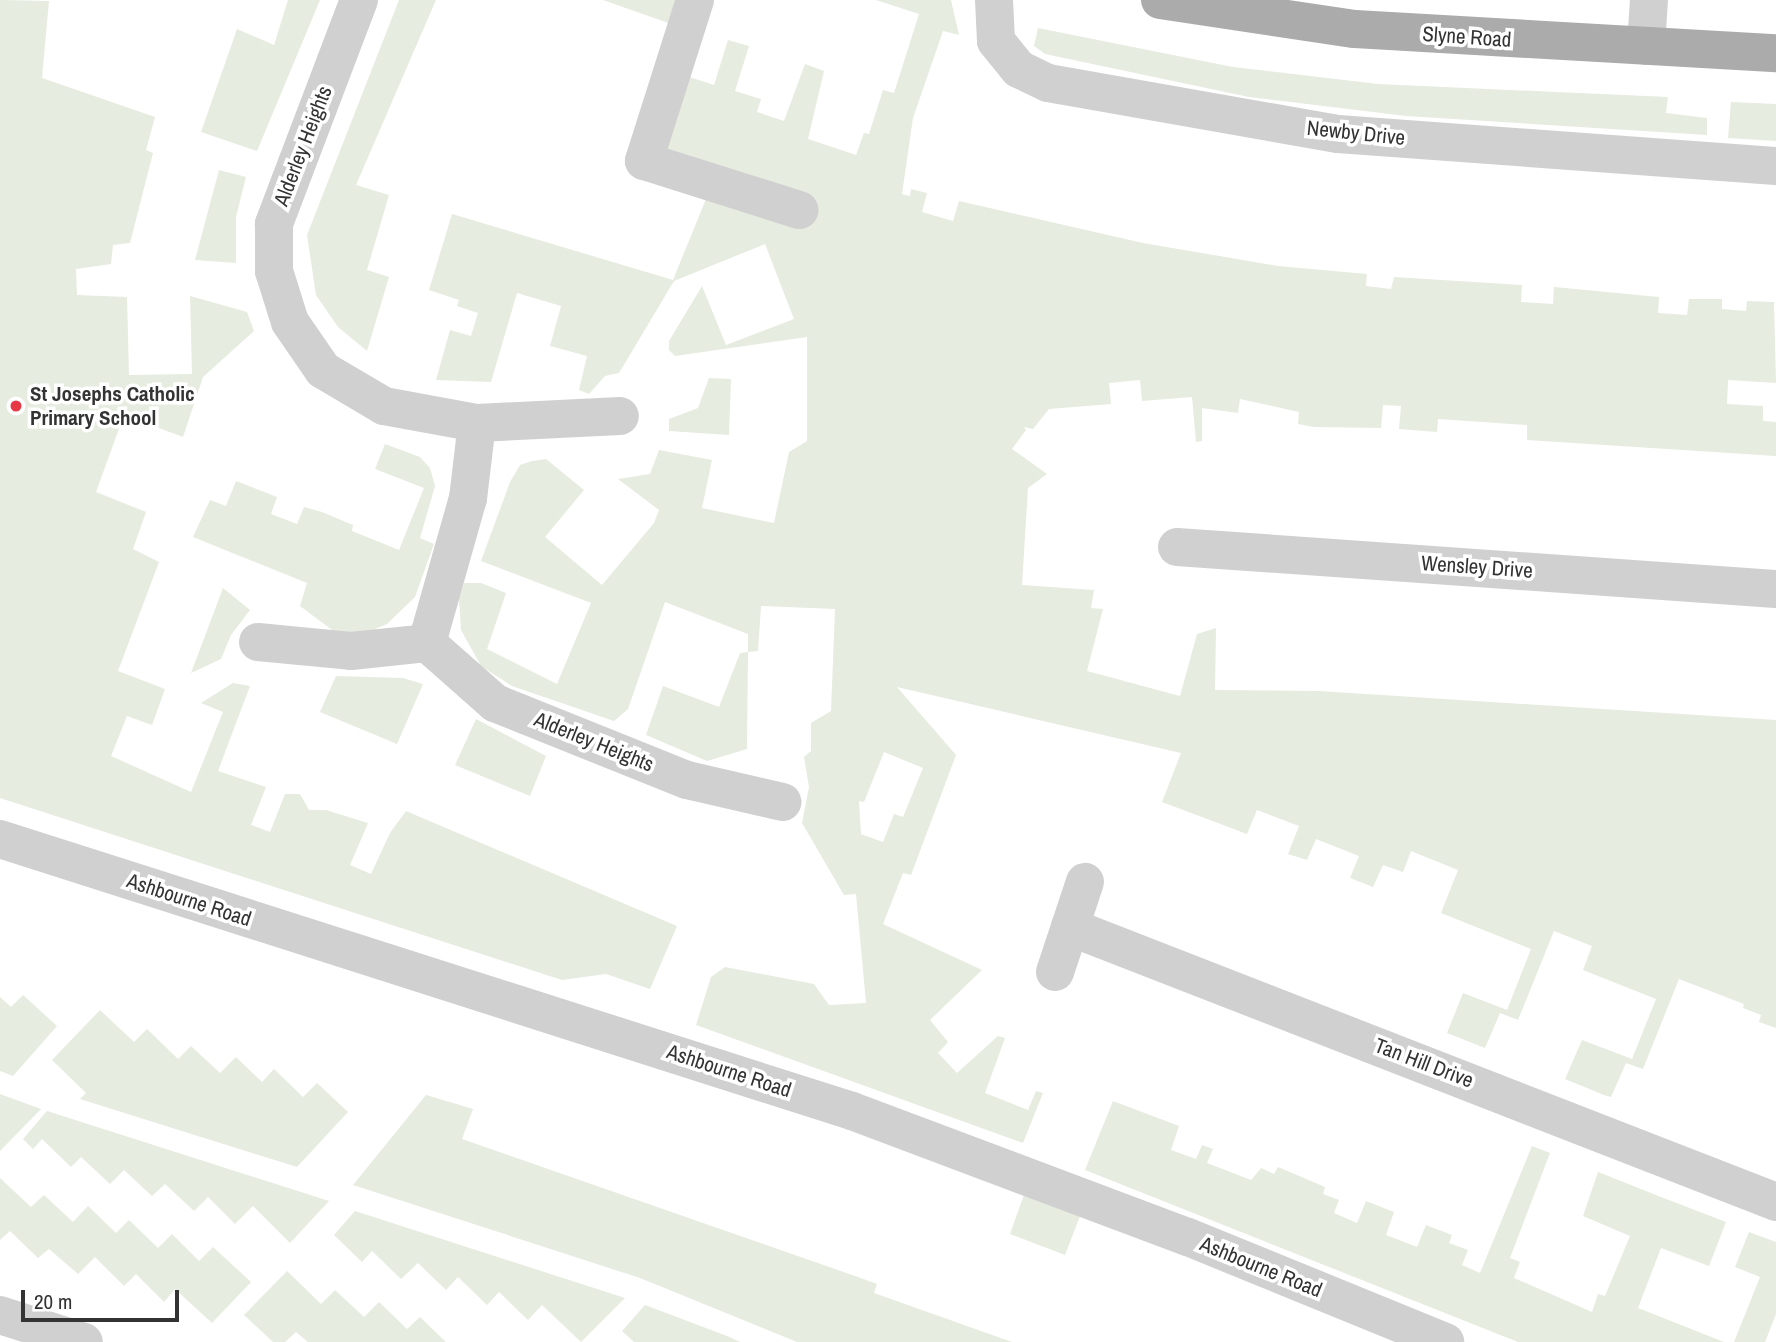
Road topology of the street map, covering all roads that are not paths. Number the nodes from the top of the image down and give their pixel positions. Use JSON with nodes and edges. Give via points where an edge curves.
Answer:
{"nodes":[{"id":1,"x":359,"y":0,"type":"edge"},
{"id":2,"x":695,"y":0,"type":"edge"},
{"id":3,"x":994,"y":0,"type":"edge"},
{"id":4,"x":1160,"y":0,"type":"edge"},
{"id":5,"x":1649,"y":0,"type":"edge"},
{"id":6,"x":1204,"y":4,"type":"edge"},
{"id":7,"x":1646,"y":46,"type":"junction"},
{"id":8,"x":1776,"y":53,"type":"edge"},
{"id":9,"x":1776,"y":166,"type":"edge"},
{"id":10,"x":799,"y":210,"type":"dead end"},
{"id":11,"x":620,"y":416,"type":"dead end"},
{"id":12,"x":477,"y":423,"type":"junction"},
{"id":13,"x":1177,"y":547,"type":"dead end"},
{"id":14,"x":1776,"y":589,"type":"edge"},
{"id":15,"x":258,"y":642,"type":"dead end"},
{"id":16,"x":427,"y":643,"type":"junction"},
{"id":17,"x":782,"y":802,"type":"dead end"},
{"id":18,"x":0,"y":838,"type":"edge"},
{"id":19,"x":1084,"y":882,"type":"dead end"},
{"id":20,"x":1070,"y":927,"type":"junction"},
{"id":21,"x":1055,"y":972,"type":"dead end"},
{"id":22,"x":1776,"y":1202,"type":"edge"},
{"id":23,"x":0,"y":1314,"type":"edge"},
{"id":24,"x":84,"y":1342,"type":"edge"},
{"id":25,"x":1445,"y":1342,"type":"edge"}],
"edges":[{"from":1,"to":12,"type":"street","name":"Alderley Heights","via":[[274,224],[279,293],[286,315],[323,370],[384,407]]},
{"from":2,"to":10,"type":"street","via":[[644,161]]},
{"from":3,"to":9,"type":"street","name":"Newby Drive","via":[[996,41],[1019,69],[1050,83],[1338,134]]},
{"from":4,"to":6,"type":"main road","name":"Slyne Road"},
{"from":5,"to":7,"type":"street"},
{"from":6,"to":7,"type":"main road","name":"Slyne Road","via":[[1355,29]]},
{"from":7,"to":8,"type":"main road","name":"Slyne Road"},
{"from":11,"to":12,"type":"street","name":"Alderley Heights"},
{"from":12,"to":16,"type":"street","via":[[468,498]]},
{"from":13,"to":14,"type":"street","name":"Wensley Drive"},
{"from":15,"to":16,"type":"street","via":[[351,651]]},
{"from":16,"to":17,"type":"street","name":"Alderley Heights","via":[[495,703],[687,780]]},
{"from":18,"to":25,"type":"street","name":"Ashbourne Road","via":[[852,1111],[1188,1237]]},
{"from":19,"to":20,"type":"street"},
{"from":20,"to":21,"type":"street"},
{"from":20,"to":22,"type":"street","name":"Tan Hill Drive"},
{"from":23,"to":24,"type":"street"}]}
